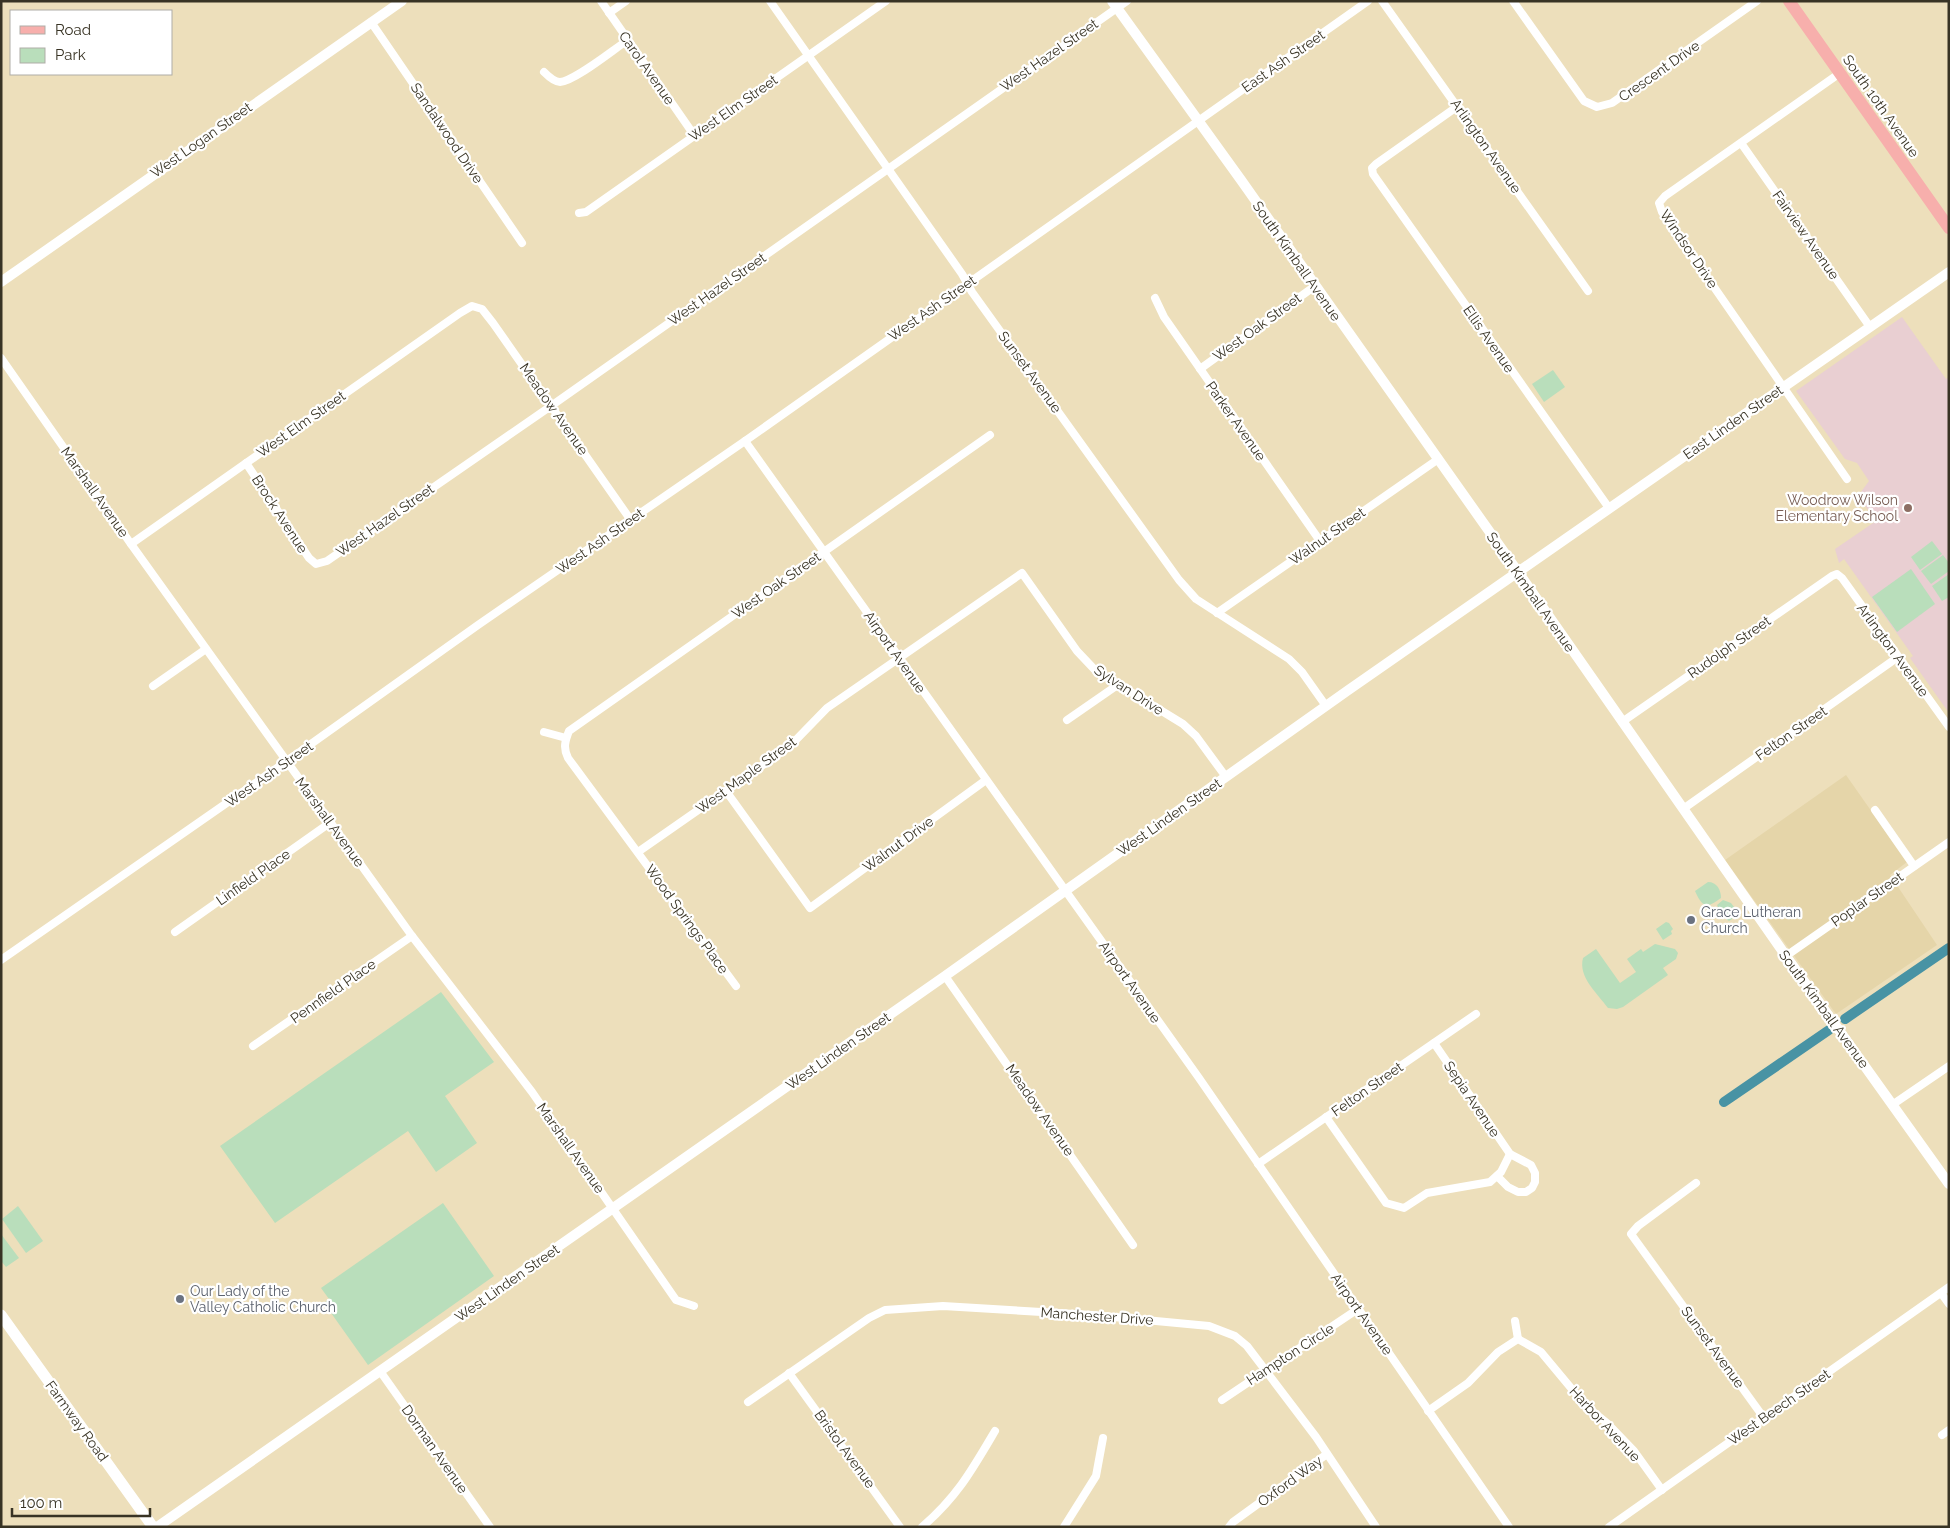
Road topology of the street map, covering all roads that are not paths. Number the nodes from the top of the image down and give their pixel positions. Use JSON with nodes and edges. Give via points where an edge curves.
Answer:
{"nodes":[{"id":1,"x":402,"y":1,"type":"edge"},
{"id":2,"x":601,"y":1,"type":"edge"},
{"id":3,"x":626,"y":1,"type":"edge"},
{"id":4,"x":770,"y":1,"type":"edge"},
{"id":5,"x":886,"y":1,"type":"edge"},
{"id":6,"x":1127,"y":1,"type":"edge"},
{"id":7,"x":1368,"y":1,"type":"edge"},
{"id":8,"x":1382,"y":1,"type":"edge"},
{"id":9,"x":1513,"y":1,"type":"edge"},
{"id":10,"x":1758,"y":1,"type":"edge"},
{"id":11,"x":1789,"y":1,"type":"edge"},
{"id":12,"x":1114,"y":5,"type":"edge"},
{"id":13,"x":609,"y":13,"type":"junction"},
{"id":14,"x":371,"y":22,"type":"junction"},
{"id":15,"x":628,"y":40,"type":"junction"},
{"id":16,"x":808,"y":56,"type":"junction"},
{"id":17,"x":544,"y":72,"type":"dead end"},
{"id":18,"x":1840,"y":73,"type":"junction"},
{"id":19,"x":1458,"y":106,"type":"junction"},
{"id":20,"x":1198,"y":121,"type":"junction"},
{"id":21,"x":694,"y":136,"type":"junction"},
{"id":22,"x":1741,"y":142,"type":"junction"},
{"id":23,"x":888,"y":168,"type":"junction"},
{"id":24,"x":579,"y":213,"type":"dead end"},
{"id":25,"x":1949,"y":228,"type":"edge"},
{"id":26,"x":522,"y":243,"type":"dead end"},
{"id":27,"x":1949,"y":272,"type":"edge"},
{"id":28,"x":1,"y":282,"type":"edge"},
{"id":29,"x":967,"y":283,"type":"junction"},
{"id":30,"x":1315,"y":286,"type":"junction"},
{"id":31,"x":1588,"y":292,"type":"dead end"},
{"id":32,"x":1156,"y":298,"type":"dead end"},
{"id":33,"x":472,"y":306,"type":"joint"},
{"id":34,"x":1870,"y":327,"type":"junction"},
{"id":35,"x":1,"y":358,"type":"edge"},
{"id":36,"x":1200,"y":369,"type":"junction"},
{"id":37,"x":1783,"y":387,"type":"junction"},
{"id":38,"x":551,"y":406,"type":"junction"},
{"id":39,"x":990,"y":435,"type":"dead end"},
{"id":40,"x":746,"y":441,"type":"junction"},
{"id":41,"x":1437,"y":460,"type":"junction"},
{"id":42,"x":246,"y":463,"type":"junction"},
{"id":43,"x":1847,"y":479,"type":"dead end"},
{"id":44,"x":1609,"y":508,"type":"junction"},
{"id":45,"x":630,"y":519,"type":"junction"},
{"id":46,"x":1320,"y":541,"type":"junction"},
{"id":47,"x":131,"y":544,"type":"junction"},
{"id":48,"x":824,"y":551,"type":"junction"},
{"id":49,"x":316,"y":564,"type":"joint"},
{"id":50,"x":1518,"y":572,"type":"junction"},
{"id":51,"x":1022,"y":573,"type":"joint"},
{"id":52,"x":1837,"y":574,"type":"joint"},
{"id":53,"x":1217,"y":613,"type":"junction"},
{"id":54,"x":206,"y":649,"type":"junction"},
{"id":55,"x":1898,"y":657,"type":"junction"},
{"id":56,"x":900,"y":659,"type":"junction"},
{"id":57,"x":1119,"y":684,"type":"junction"},
{"id":58,"x":153,"y":686,"type":"dead end"},
{"id":59,"x":1326,"y":706,"type":"junction"},
{"id":60,"x":1067,"y":720,"type":"dead end"},
{"id":61,"x":1622,"y":722,"type":"junction"},
{"id":62,"x":1949,"y":727,"type":"edge"},
{"id":63,"x":544,"y":732,"type":"dead end"},
{"id":64,"x":566,"y":738,"type":"junction"},
{"id":65,"x":287,"y":761,"type":"junction"},
{"id":66,"x":1226,"y":777,"type":"junction"},
{"id":67,"x":986,"y":780,"type":"junction"},
{"id":68,"x":726,"y":791,"type":"junction"},
{"id":69,"x":1683,"y":809,"type":"junction"},
{"id":70,"x":1874,"y":810,"type":"dead end"},
{"id":71,"x":330,"y":822,"type":"junction"},
{"id":72,"x":1949,"y":842,"type":"edge"},
{"id":73,"x":638,"y":852,"type":"junction"},
{"id":74,"x":1914,"y":866,"type":"junction"},
{"id":75,"x":1065,"y":890,"type":"junction"},
{"id":76,"x":175,"y":932,"type":"dead end"},
{"id":77,"x":412,"y":936,"type":"junction"},
{"id":78,"x":1786,"y":956,"type":"junction"},
{"id":79,"x":1,"y":960,"type":"edge"},
{"id":80,"x":945,"y":976,"type":"junction"},
{"id":81,"x":736,"y":986,"type":"dead end"},
{"id":82,"x":1476,"y":1014,"type":"dead end"},
{"id":83,"x":1434,"y":1043,"type":"junction"},
{"id":84,"x":253,"y":1046,"type":"dead end"},
{"id":85,"x":1949,"y":1066,"type":"edge"},
{"id":86,"x":1892,"y":1105,"type":"junction"},
{"id":87,"x":1326,"y":1117,"type":"junction"},
{"id":88,"x":1510,"y":1154,"type":"junction"},
{"id":89,"x":1258,"y":1164,"type":"junction"},
{"id":90,"x":1496,"y":1176,"type":"junction"},
{"id":91,"x":1696,"y":1183,"type":"dead end"},
{"id":92,"x":1949,"y":1184,"type":"edge"},
{"id":93,"x":613,"y":1208,"type":"junction"},
{"id":94,"x":1133,"y":1245,"type":"dead end"},
{"id":95,"x":1949,"y":1287,"type":"edge"},
{"id":96,"x":1941,"y":1293,"type":"junction"},
{"id":97,"x":1949,"y":1304,"type":"edge"},
{"id":98,"x":694,"y":1306,"type":"dead end"},
{"id":99,"x":1358,"y":1309,"type":"junction"},
{"id":100,"x":1,"y":1315,"type":"edge"},
{"id":101,"x":1515,"y":1321,"type":"dead end"},
{"id":102,"x":1518,"y":1339,"type":"junction"},
{"id":103,"x":1265,"y":1370,"type":"junction"},
{"id":104,"x":380,"y":1371,"type":"junction"},
{"id":105,"x":789,"y":1373,"type":"junction"},
{"id":106,"x":1222,"y":1400,"type":"dead end"},
{"id":107,"x":748,"y":1402,"type":"dead end"},
{"id":108,"x":1428,"y":1411,"type":"junction"},
{"id":109,"x":1764,"y":1418,"type":"junction"},
{"id":110,"x":995,"y":1431,"type":"dead end"},
{"id":111,"x":1103,"y":1438,"type":"dead end"},
{"id":112,"x":1327,"y":1454,"type":"junction"},
{"id":113,"x":1662,"y":1490,"type":"junction"},
{"id":114,"x":153,"y":1527,"type":"edge"},
{"id":115,"x":157,"y":1527,"type":"edge"},
{"id":116,"x":490,"y":1527,"type":"edge"},
{"id":117,"x":900,"y":1527,"type":"edge"},
{"id":118,"x":922,"y":1527,"type":"edge"},
{"id":119,"x":1064,"y":1527,"type":"edge"},
{"id":120,"x":1229,"y":1527,"type":"edge"},
{"id":121,"x":1376,"y":1527,"type":"edge"},
{"id":122,"x":1509,"y":1527,"type":"edge"},
{"id":123,"x":1609,"y":1527,"type":"edge"}],
"edges":[{"from":1,"to":14,"type":"street","name":"West Logan Street"},
{"from":2,"to":13,"type":"street","name":"Carol Avenue"},
{"from":3,"to":13,"type":"street"},
{"from":4,"to":16,"type":"street","name":"Sunset Avenue"},
{"from":5,"to":16,"type":"street","name":"West Elm Street"},
{"from":6,"to":12,"type":"street","name":"West Hazel Street"},
{"from":7,"to":20,"type":"street","name":"East Ash Street"},
{"from":8,"to":19,"type":"street","name":"Arlington Avenue"},
{"from":9,"to":10,"type":"street","name":"Crescent Drive","via":[[1584,101],[1597,108],[1612,104]]},
{"from":11,"to":18,"type":"main road","name":"South 10th Avenue"},
{"from":12,"to":20,"type":"street","name":"South Kimball Avenue"},
{"from":12,"to":23,"type":"street","name":"West Hazel Street"},
{"from":13,"to":15,"type":"street","name":"Carol Avenue"},
{"from":14,"to":26,"type":"street","name":"Sandalwood Drive"},
{"from":14,"to":28,"type":"street","name":"West Logan Street"},
{"from":15,"to":17,"type":"street","via":[[571,79],[559,82]]},
{"from":15,"to":21,"type":"street","name":"Carol Avenue"},
{"from":16,"to":21,"type":"street","name":"West Elm Street"},
{"from":16,"to":23,"type":"street","name":"Sunset Avenue"},
{"from":18,"to":22,"type":"street","name":"Windsor Drive"},
{"from":18,"to":25,"type":"main road","name":"South 10th Avenue"},
{"from":19,"to":31,"type":"street","name":"Arlington Avenue"},
{"from":19,"to":44,"type":"street","name":"Ellis Avenue","via":[[1372,168],[1373,174]]},
{"from":20,"to":29,"type":"street","name":"West Ash Street"},
{"from":20,"to":30,"type":"street","name":"South Kimball Avenue"},
{"from":21,"to":24,"type":"street","name":"West Elm Street","via":[[586,212]]},
{"from":22,"to":34,"type":"street","name":"Fairview Avenue"},
{"from":22,"to":37,"type":"street","name":"Windsor Drive","via":[[1659,203],[1662,212]]},
{"from":23,"to":29,"type":"street","name":"Sunset Avenue"},
{"from":23,"to":38,"type":"street","name":"West Hazel Street"},
{"from":27,"to":34,"type":"street","name":"East Linden Street"},
{"from":29,"to":40,"type":"street","name":"West Ash Street"},
{"from":29,"to":53,"type":"street","name":"Sunset Avenue","via":[[1179,580],[1196,599]]},
{"from":30,"to":36,"type":"street","name":"West Oak Street"},
{"from":30,"to":41,"type":"street","name":"South Kimball Avenue"},
{"from":32,"to":36,"type":"street","name":"Parker Avenue","via":[[1164,317]]},
{"from":33,"to":38,"type":"street","name":"Meadow Avenue","via":[[482,309]]},
{"from":33,"to":42,"type":"street","name":"West Elm Street"},
{"from":34,"to":37,"type":"street","name":"East Linden Street"},
{"from":35,"to":47,"type":"street","name":"Marshall Avenue"},
{"from":36,"to":46,"type":"street","name":"Parker Avenue"},
{"from":37,"to":43,"type":"street","name":"Windsor Drive"},
{"from":37,"to":44,"type":"street","name":"East Linden Street"},
{"from":38,"to":45,"type":"street","name":"Meadow Avenue"},
{"from":38,"to":49,"type":"street","name":"West Hazel Street","via":[[327,561]]},
{"from":39,"to":48,"type":"street","name":"West Oak Street"},
{"from":40,"to":45,"type":"street","name":"West Ash Street"},
{"from":40,"to":48,"type":"street","name":"Airport Avenue"},
{"from":41,"to":46,"type":"street","name":"Walnut Street"},
{"from":41,"to":50,"type":"street","name":"South Kimball Avenue"},
{"from":42,"to":47,"type":"street","name":"West Elm Street"},
{"from":42,"to":49,"type":"street","name":"Brock Avenue"},
{"from":44,"to":50,"type":"street","name":"East Linden Street"},
{"from":45,"to":65,"type":"street","name":"West Ash Street"},
{"from":46,"to":53,"type":"street","name":"Walnut Street"},
{"from":47,"to":54,"type":"street","name":"Marshall Avenue"},
{"from":48,"to":56,"type":"street","name":"Airport Avenue"},
{"from":48,"to":64,"type":"street","name":"West Oak Street","via":[[569,731]]},
{"from":50,"to":59,"type":"street","name":"West Linden Street"},
{"from":50,"to":61,"type":"street","name":"South Kimball Avenue"},
{"from":51,"to":56,"type":"street","name":"West Maple Street"},
{"from":51,"to":57,"type":"street","name":"Sylvan Drive","via":[[1076,651],[1095,670]]},
{"from":52,"to":55,"type":"street","name":"Arlington Avenue"},
{"from":52,"to":61,"type":"street","name":"Rudolph Street"},
{"from":53,"to":59,"type":"street","name":"Sunset Avenue","via":[[1289,660],[1302,672]]},
{"from":54,"to":58,"type":"street"},
{"from":54,"to":65,"type":"street","name":"Marshall Avenue"},
{"from":55,"to":62,"type":"street","name":"Arlington Avenue"},
{"from":55,"to":69,"type":"street","name":"Felton Street"},
{"from":56,"to":67,"type":"street","name":"Airport Avenue"},
{"from":56,"to":68,"type":"street","name":"West Maple Street","via":[[827,708],[790,746]]},
{"from":57,"to":60,"type":"street"},
{"from":57,"to":66,"type":"street","name":"Sylvan Drive","via":[[1183,724],[1196,736]]},
{"from":59,"to":66,"type":"street","name":"West Linden Street"},
{"from":61,"to":69,"type":"street","name":"South Kimball Avenue"},
{"from":63,"to":64,"type":"street"},
{"from":64,"to":73,"type":"street","name":"Wood Springs Place","via":[[564,746],[568,758]]},
{"from":65,"to":71,"type":"street","name":"Marshall Avenue"},
{"from":65,"to":79,"type":"street","name":"West Ash Street"},
{"from":66,"to":75,"type":"street","name":"West Linden Street"},
{"from":67,"to":68,"type":"street","name":"Walnut Drive","via":[[810,908]]},
{"from":67,"to":75,"type":"street","name":"Airport Avenue"},
{"from":68,"to":73,"type":"street","name":"West Maple Street"},
{"from":69,"to":78,"type":"street","name":"South Kimball Avenue"},
{"from":70,"to":74,"type":"street"},
{"from":71,"to":76,"type":"street","name":"Linfield Place"},
{"from":71,"to":77,"type":"street","name":"Marshall Avenue"},
{"from":72,"to":74,"type":"street","name":"Poplar Street"},
{"from":73,"to":81,"type":"street","name":"Wood Springs Place"},
{"from":74,"to":78,"type":"street","name":"Poplar Street"},
{"from":75,"to":80,"type":"street","name":"West Linden Street"},
{"from":75,"to":89,"type":"street","name":"Airport Avenue"},
{"from":77,"to":84,"type":"street","name":"Pennfield Place"},
{"from":77,"to":93,"type":"street","name":"Marshall Avenue","via":[[532,1092]]},
{"from":78,"to":86,"type":"street","name":"South Kimball Avenue"},
{"from":80,"to":93,"type":"street","name":"West Linden Street"},
{"from":80,"to":94,"type":"street","name":"Meadow Avenue"},
{"from":82,"to":83,"type":"street","name":"Felton Street"},
{"from":83,"to":87,"type":"street","name":"Felton Street"},
{"from":83,"to":88,"type":"street","name":"Sepia Avenue"},
{"from":85,"to":86,"type":"street"},
{"from":86,"to":92,"type":"street","name":"South Kimball Avenue"},
{"from":87,"to":89,"type":"street","name":"Felton Street"},
{"from":87,"to":90,"type":"street","via":[[1386,1203],[1404,1208],[1427,1192],[1490,1182]]},
{"from":88,"to":90,"type":"street"},
{"from":88,"to":90,"type":"street","via":[[1531,1165],[1535,1173],[1532,1188],[1518,1192],[1508,1188]]},
{"from":89,"to":99,"type":"street","name":"Airport Avenue"},
{"from":91,"to":109,"type":"street","name":"Sunset Avenue","via":[[1631,1234]]},
{"from":93,"to":98,"type":"street","name":"Marshall Avenue","via":[[676,1300]]},
{"from":93,"to":104,"type":"street","name":"West Linden Street"},
{"from":95,"to":96,"type":"street","name":"West Beech Street"},
{"from":96,"to":97,"type":"street"},
{"from":96,"to":109,"type":"street","name":"West Beech Street"},
{"from":99,"to":103,"type":"street","name":"Hampton Circle"},
{"from":99,"to":108,"type":"street","name":"Airport Avenue"},
{"from":100,"to":114,"type":"main road","name":"Farmway Road"},
{"from":101,"to":102,"type":"street"},
{"from":102,"to":108,"type":"street","via":[[1498,1352],[1468,1384]]},
{"from":102,"to":113,"type":"street","name":"Harbor Avenue","via":[[1541,1352],[1586,1406],[1634,1451]]},
{"from":103,"to":105,"type":"street","name":"Manchester Drive","via":[[1235,1336],[1208,1326],[943,1306],[885,1310]]},
{"from":103,"to":106,"type":"street","name":"Hampton Circle"},
{"from":103,"to":112,"type":"street","name":"Manchester Drive"},
{"from":104,"to":115,"type":"street","name":"West Linden Street"},
{"from":104,"to":116,"type":"street","name":"Dorman Avenue"},
{"from":105,"to":107,"type":"street","name":"Manchester Drive"},
{"from":105,"to":117,"type":"street","name":"Bristol Avenue"},
{"from":108,"to":122,"type":"street","name":"Airport Avenue"},
{"from":109,"to":113,"type":"street","name":"West Beech Street"},
{"from":110,"to":118,"type":"street","via":[[968,1478],[944,1508]]},
{"from":111,"to":119,"type":"street","via":[[1096,1476]]},
{"from":112,"to":120,"type":"street","name":"Oxford Way"},
{"from":112,"to":121,"type":"street","name":"Manchester Drive"},
{"from":113,"to":123,"type":"street","name":"West Beech Street"}]}
